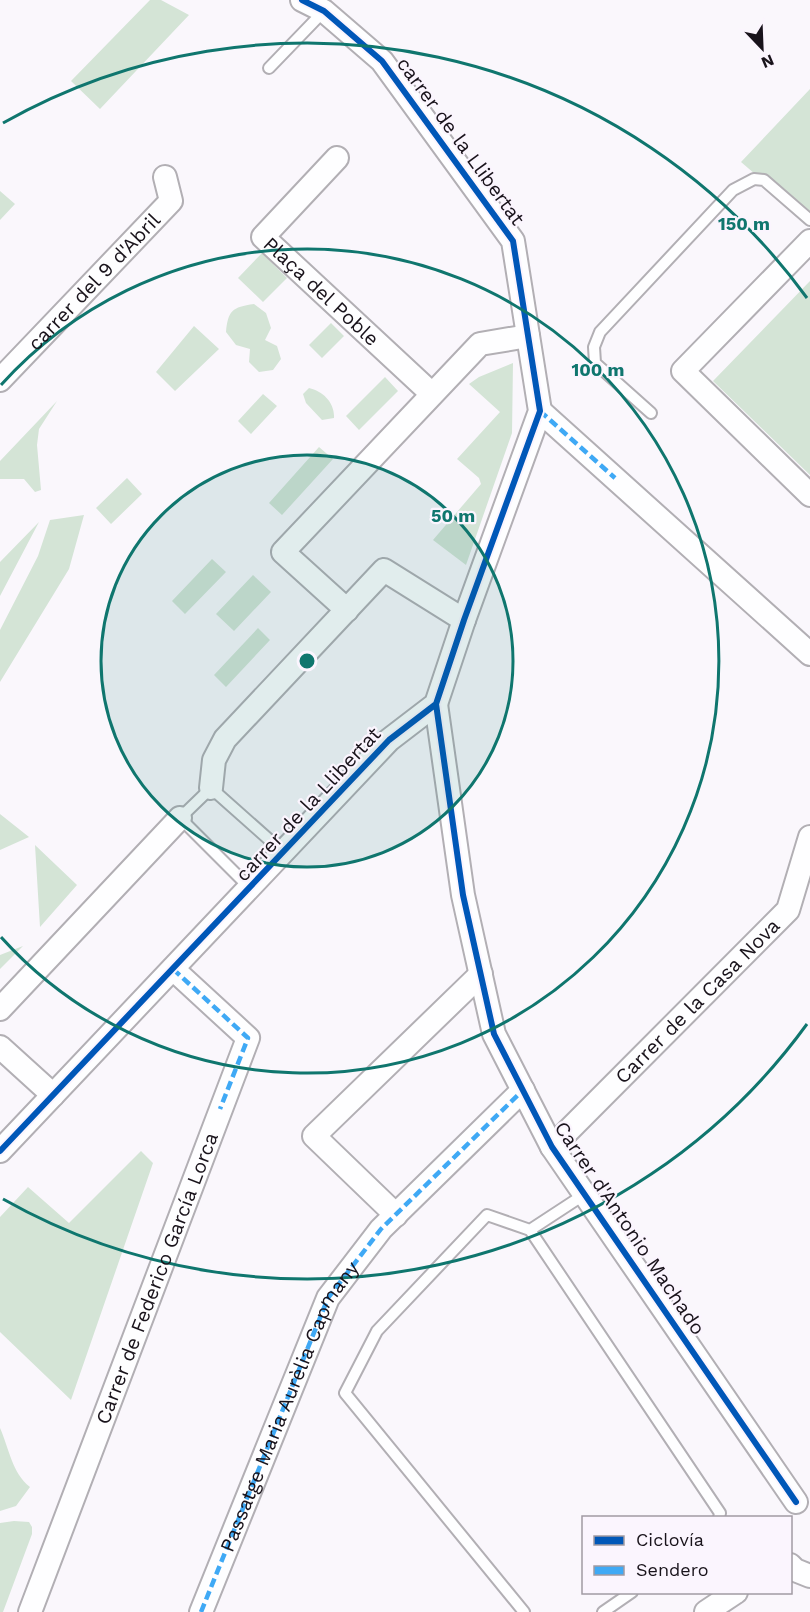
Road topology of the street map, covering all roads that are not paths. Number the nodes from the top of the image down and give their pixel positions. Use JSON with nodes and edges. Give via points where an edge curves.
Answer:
{"nodes":[{"id":1,"x":302,"y":0,"type":"edge"},
{"id":2,"x":324,"y":11,"type":"junction"},
{"id":3,"x":269,"y":68,"type":"dead end"},
{"id":4,"x":337,"y":158,"type":"dead end"},
{"id":5,"x":165,"y":177,"type":"dead end"},
{"id":6,"x":810,"y":220,"type":"edge"},
{"id":7,"x":810,"y":241,"type":"edge"},
{"id":8,"x":528,"y":336,"type":"junction"},
{"id":9,"x":0,"y":380,"type":"edge"},
{"id":10,"x":432,"y":394,"type":"junction"},
{"id":11,"x":540,"y":411,"type":"junction"},
{"id":12,"x":651,"y":412,"type":"dead end"},
{"id":13,"x":810,"y":495,"type":"edge"},
{"id":14,"x":347,"y":609,"type":"junction"},
{"id":15,"x":464,"y":620,"type":"junction"},
{"id":16,"x":810,"y":654,"type":"edge"},
{"id":17,"x":436,"y":704,"type":"junction"},
{"id":18,"x":211,"y":788,"type":"junction"},
{"id":19,"x":180,"y":818,"type":"junction"},
{"id":20,"x":810,"y":837,"type":"edge"},
{"id":21,"x":283,"y":852,"type":"junction"},
{"id":22,"x":251,"y":888,"type":"junction"},
{"id":23,"x":174,"y":969,"type":"junction"},
{"id":24,"x":481,"y":974,"type":"junction"},
{"id":25,"x":0,"y":1009,"type":"edge"},
{"id":26,"x":0,"y":1047,"type":"edge"},
{"id":27,"x":523,"y":1090,"type":"junction"},
{"id":28,"x":53,"y":1095,"type":"junction"},
{"id":29,"x":552,"y":1147,"type":"junction"},
{"id":30,"x":0,"y":1152,"type":"edge"},
{"id":31,"x":585,"y":1194,"type":"junction"},
{"id":32,"x":396,"y":1215,"type":"junction"},
{"id":33,"x":530,"y":1230,"type":"junction"},
{"id":34,"x":796,"y":1505,"type":"edge"},
{"id":35,"x":719,"y":1516,"type":"edge"},
{"id":36,"x":792,"y":1567,"type":"edge"},
{"id":37,"x":810,"y":1576,"type":"edge"},
{"id":38,"x":630,"y":1594,"type":"edge"},
{"id":39,"x":734,"y":1594,"type":"edge"},
{"id":40,"x":30,"y":1612,"type":"edge"},
{"id":41,"x":201,"y":1612,"type":"edge"},
{"id":42,"x":524,"y":1612,"type":"edge"},
{"id":43,"x":603,"y":1612,"type":"edge"},
{"id":44,"x":706,"y":1612,"type":"edge"}],
"edges":[{"from":1,"to":2,"type":"street","name":"carrer de la Llibertat"},
{"from":2,"to":3,"type":"lane"},
{"from":2,"to":8,"type":"street","name":"carrer de la Llibertat","via":[[382,61],[513,241]]},
{"from":4,"to":10,"type":"street","name":"Plaça del Poble","via":[[262,237]]},
{"from":5,"to":9,"type":"street","name":"carrer del 9 d'Abril","via":[[171,201]]},
{"from":6,"to":12,"type":"lane","via":[[764,180],[754,179],[733,190],[600,332],[594,347],[595,363]]},
{"from":7,"to":13,"type":"street","via":[[683,371]]},
{"from":8,"to":10,"type":"street","via":[[480,344]]},
{"from":8,"to":11,"type":"street","name":"carrer de la Llibertat"},
{"from":10,"to":14,"type":"street","via":[[283,552]]},
{"from":11,"to":15,"type":"street","name":"carrer de la Llibertat"},
{"from":11,"to":16,"type":"street"},
{"from":14,"to":15,"type":"street","via":[[384,570]]},
{"from":14,"to":18,"type":"street","via":[[225,739],[214,759]]},
{"from":15,"to":17,"type":"street","name":"carrer de la Llibertat"},
{"from":17,"to":21,"type":"street","name":"carrer de la Llibertat","via":[[389,740]]},
{"from":17,"to":24,"type":"street","name":"Carrer d'Antonio Machado","via":[[463,895]]},
{"from":18,"to":19,"type":"lane"},
{"from":18,"to":21,"type":"lane"},
{"from":19,"to":22,"type":"lane"},
{"from":19,"to":25,"type":"street"},
{"from":20,"to":29,"type":"street","name":"Carrer de la Casa Nova","via":[[788,910]]},
{"from":21,"to":22,"type":"street","name":"carrer de la Llibertat"},
{"from":22,"to":23,"type":"street","name":"carrer de la Llibertat"},
{"from":23,"to":28,"type":"street","name":"carrer de la Llibertat"},
{"from":23,"to":40,"type":"street","name":"Carrer de Federico García Lorca","via":[[248,1038]]},
{"from":24,"to":27,"type":"street","name":"Carrer d'Antonio Machado","via":[[494,1034]]},
{"from":24,"to":32,"type":"street","via":[[314,1136]]},
{"from":26,"to":28,"type":"street"},
{"from":27,"to":29,"type":"street","name":"Carrer d'Antonio Machado"},
{"from":27,"to":32,"type":"street","name":"Passatge Maria Aurèlia Capmany"},
{"from":28,"to":30,"type":"street","name":"carrer de la Llibertat"},
{"from":29,"to":31,"type":"street","name":"Carrer d'Antonio Machado"},
{"from":31,"to":33,"type":"lane"},
{"from":31,"to":34,"type":"street","name":"Carrer d'Antonio Machado"},
{"from":32,"to":41,"type":"street","name":"Passatge Maria Aurèlia Capmany","via":[[328,1298]]},
{"from":33,"to":35,"type":"lane"},
{"from":33,"to":42,"type":"lane","via":[[487,1215],[376,1331],[345,1393]]},
{"from":36,"to":37,"type":"street"},
{"from":38,"to":43,"type":"lane"},
{"from":39,"to":44,"type":"street"}]}
